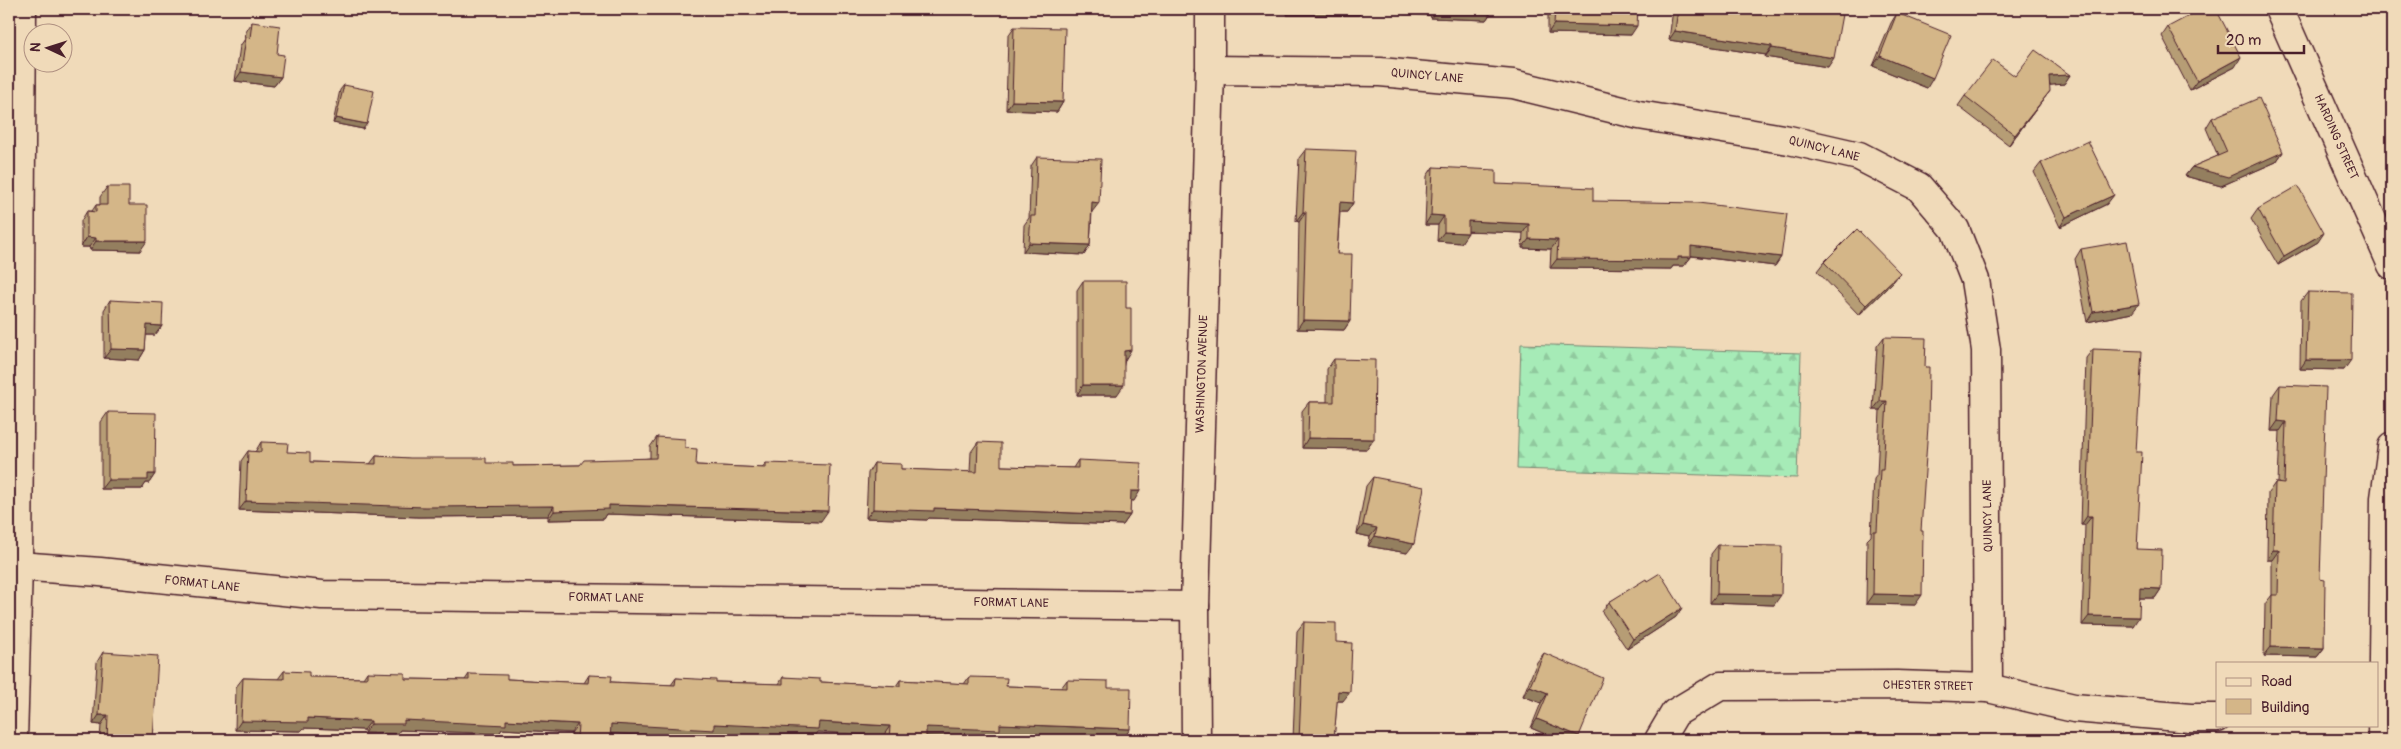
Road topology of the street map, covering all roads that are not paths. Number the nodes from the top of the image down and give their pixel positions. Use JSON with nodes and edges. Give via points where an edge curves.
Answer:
{"nodes":[{"id":1,"x":22,"y":9,"type":"edge"},
{"id":2,"x":1210,"y":9,"type":"edge"},
{"id":3,"x":2279,"y":9,"type":"edge"},
{"id":4,"x":1210,"y":70,"type":"junction"},
{"id":5,"x":2392,"y":265,"type":"edge"},
{"id":6,"x":2392,"y":447,"type":"edge"},
{"id":7,"x":18,"y":566,"type":"junction"},
{"id":8,"x":1195,"y":606,"type":"junction"},
{"id":9,"x":1988,"y":688,"type":"junction"},
{"id":10,"x":2216,"y":718,"type":"edge"},
{"id":11,"x":2380,"y":725,"type":"edge"},
{"id":12,"x":13,"y":740,"type":"edge"},
{"id":13,"x":1196,"y":740,"type":"edge"},
{"id":14,"x":1659,"y":740,"type":"edge"}],
"edges":[{"from":1,"to":7,"type":"street"},
{"from":2,"to":4,"type":"street","name":"WASHINGTON AVENUE"},
{"from":3,"to":5,"type":"street","name":"HARDING STREET"},
{"from":4,"to":8,"type":"street","name":"WASHINGTON AVENUE"},
{"from":4,"to":9,"type":"street","name":"QUINCY LANE","via":[[1380,72],[1514,84],[1640,115],[1789,140],[1860,156],[1919,187],[1955,229],[1975,280],[1986,350]]},
{"from":6,"to":11,"type":"street","via":[[2385,498]]},
{"from":7,"to":8,"type":"street","name":"FORMAT LANE","via":[[322,595]]},
{"from":7,"to":12,"type":"street"},
{"from":8,"to":13,"type":"street","name":"WASHINGTON AVENUE"},
{"from":9,"to":10,"type":"street","name":"CHESTER STREET","via":[[2074,708]]},
{"from":9,"to":14,"type":"street","name":"CHESTER STREET","via":[[1720,686],[1675,714]]}]}
